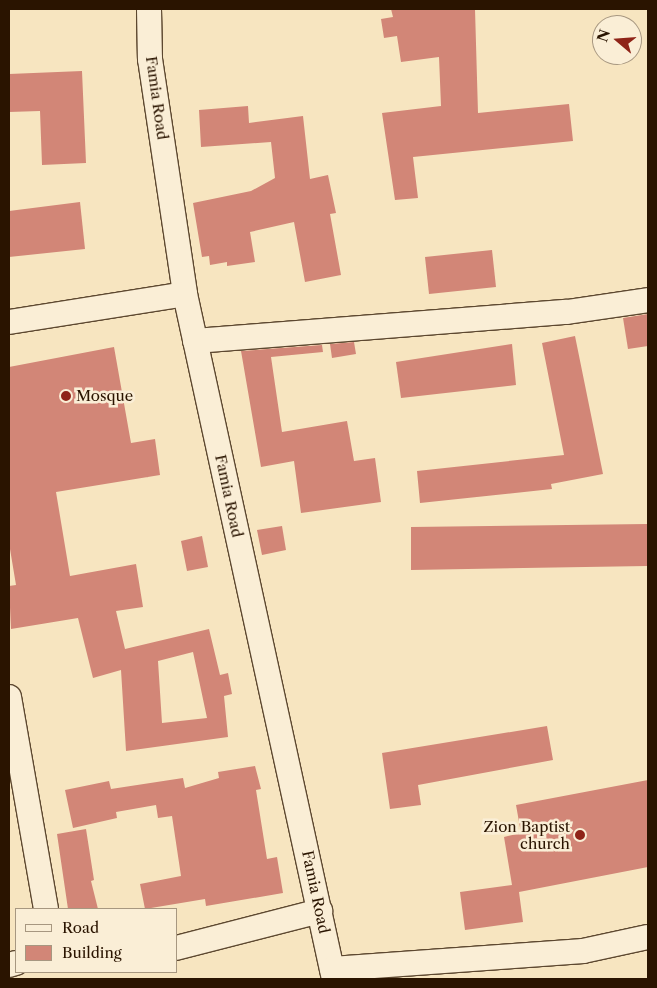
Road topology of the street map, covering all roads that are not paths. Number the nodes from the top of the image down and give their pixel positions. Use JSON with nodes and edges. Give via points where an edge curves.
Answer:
{"nodes":[{"id":1,"x":149,"y":9,"type":"edge"},
{"id":2,"x":184,"y":294,"type":"junction"},
{"id":3,"x":648,"y":300,"type":"edge"},
{"id":4,"x":9,"y":322,"type":"edge"},
{"id":5,"x":195,"y":341,"type":"junction"},
{"id":6,"x":9,"y":697,"type":"edge"},
{"id":7,"x":46,"y":908,"type":"edge"},
{"id":8,"x":320,"y":911,"type":"junction"},
{"id":9,"x":648,"y":937,"type":"edge"},
{"id":10,"x":178,"y":947,"type":"edge"},
{"id":11,"x":333,"y":974,"type":"edge"}],
"edges":[{"from":1,"to":2,"type":"street","name":"Famia Road","via":[[150,59]]},
{"from":2,"to":4,"type":"street"},
{"from":2,"to":5,"type":"street","name":"Famia Road"},
{"from":3,"to":5,"type":"street","via":[[567,312]]},
{"from":5,"to":8,"type":"street","name":"Famia Road"},
{"from":6,"to":7,"type":"street"},
{"from":8,"to":10,"type":"street"},
{"from":8,"to":11,"type":"street","name":"Famia Road"},
{"from":9,"to":11,"type":"street","via":[[583,951]]}]}
